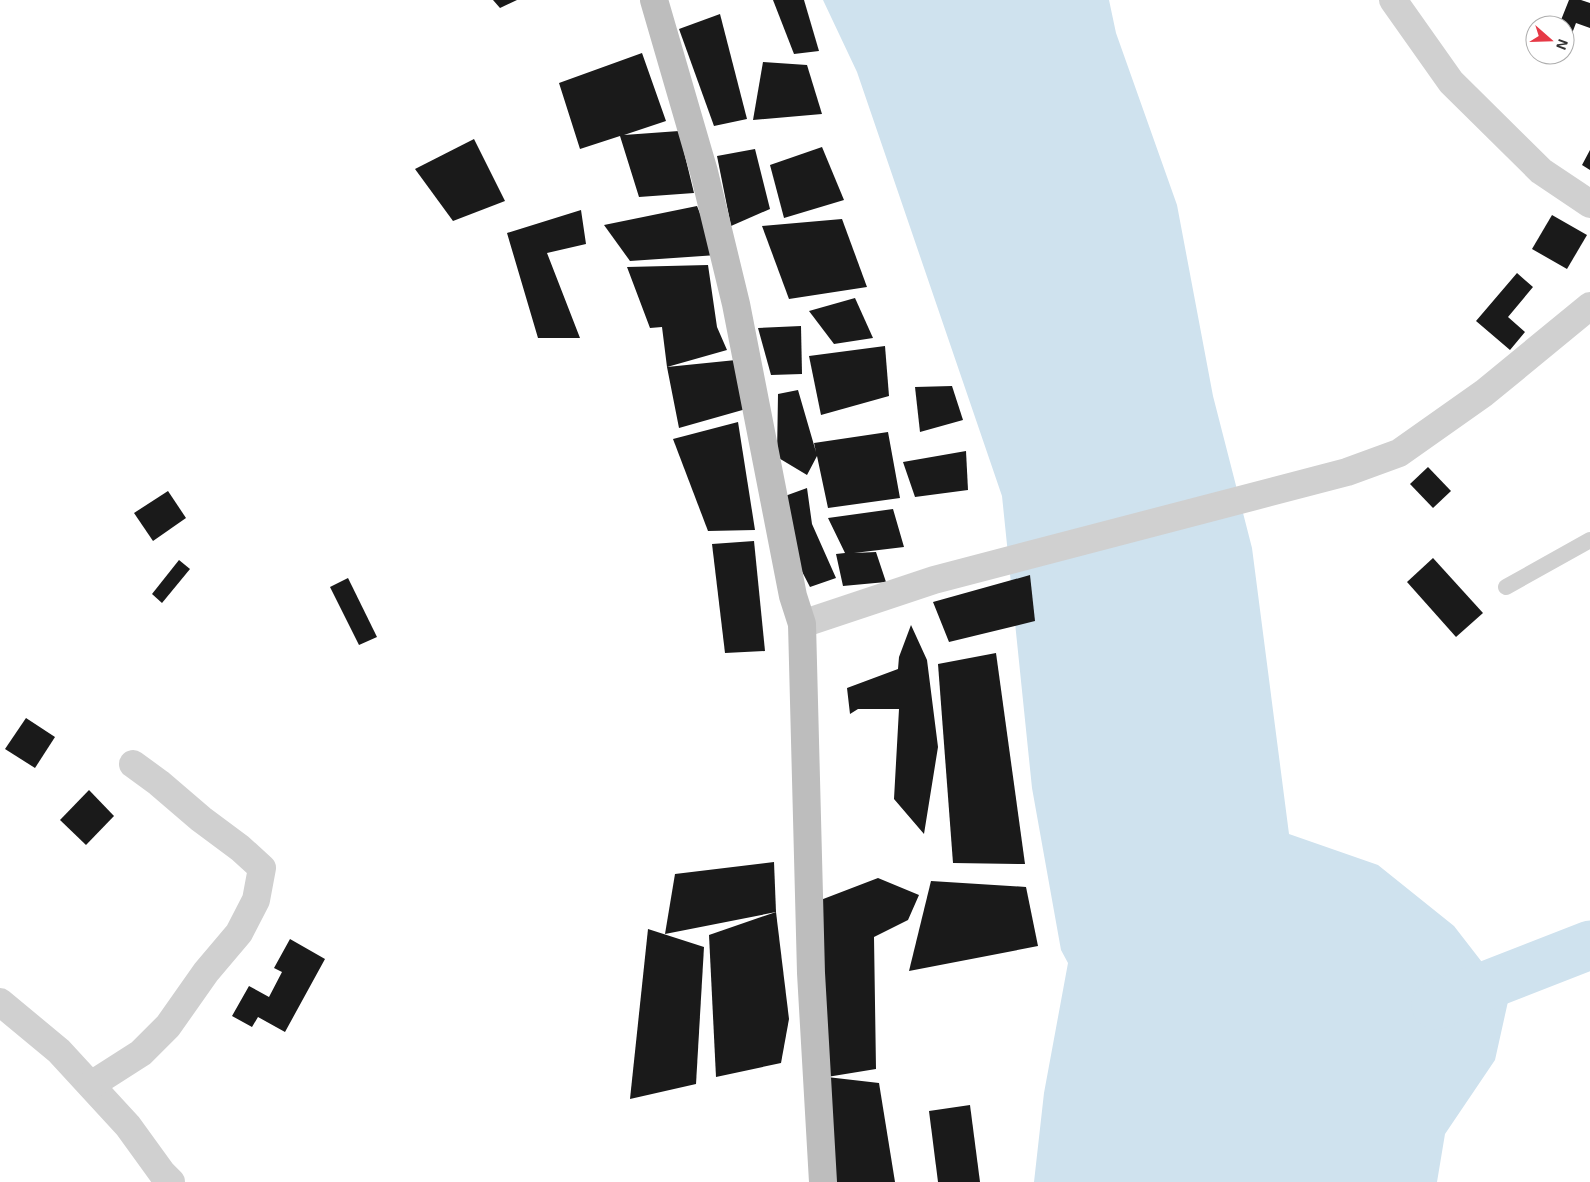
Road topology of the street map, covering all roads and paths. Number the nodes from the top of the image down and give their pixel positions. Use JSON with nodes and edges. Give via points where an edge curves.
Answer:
{"nodes":[{"id":1,"x":654,"y":0,"type":"edge"},
{"id":2,"x":1393,"y":0,"type":"edge"},
{"id":3,"x":1590,"y":204,"type":"edge"},
{"id":4,"x":1590,"y":306,"type":"edge"},
{"id":5,"x":1590,"y":540,"type":"edge"},
{"id":6,"x":1506,"y":587,"type":"dead end"},
{"id":7,"x":802,"y":624,"type":"junction"},
{"id":8,"x":133,"y":764,"type":"dead end"},
{"id":9,"x":0,"y":1002,"type":"edge"},
{"id":10,"x":91,"y":1085,"type":"junction"},
{"id":11,"x":171,"y":1182,"type":"edge"},
{"id":12,"x":823,"y":1182,"type":"edge"}],
"edges":[{"from":1,"to":7,"type":"street","via":[[704,172],[736,304],[792,596]]},
{"from":2,"to":3,"type":"street","via":[[1451,82],[1541,171]]},
{"from":4,"to":7,"type":"street","via":[[1484,393],[1399,453],[1347,472],[934,580]]},
{"from":5,"to":6,"type":"lane"},
{"from":7,"to":12,"type":"street","via":[[811,973]]},
{"from":8,"to":10,"type":"street","via":[[262,868],[256,900],[239,933],[206,972],[168,1026],[141,1052]]},
{"from":9,"to":10,"type":"street","via":[[59,1051]]},
{"from":10,"to":11,"type":"street"}]}
